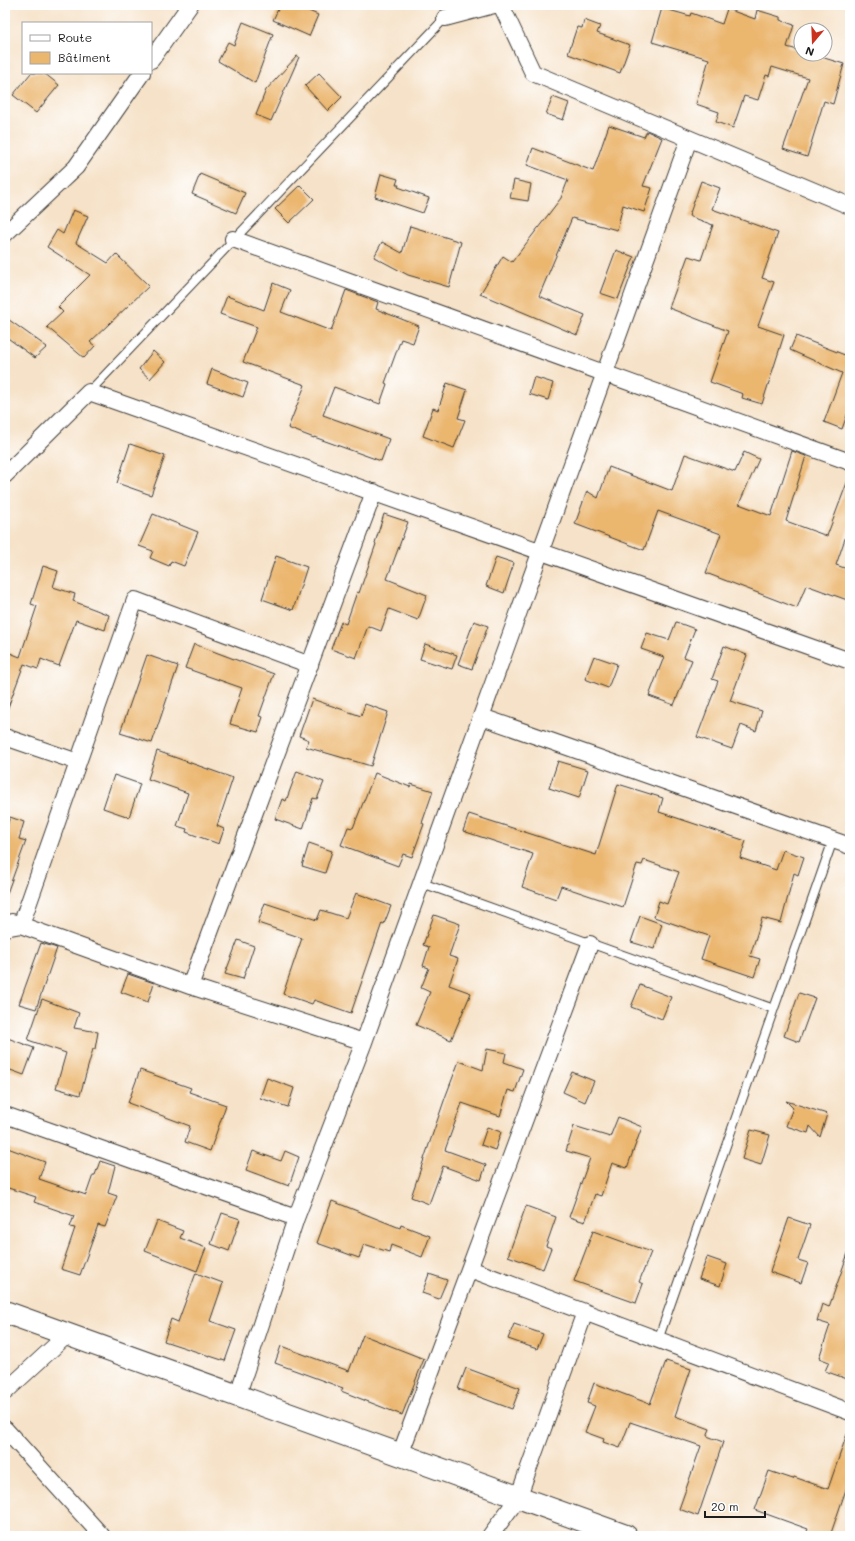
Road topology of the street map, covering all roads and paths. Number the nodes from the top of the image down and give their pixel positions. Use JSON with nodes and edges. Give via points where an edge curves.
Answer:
{"nodes":[{"id":1,"x":190,"y":5,"type":"edge"},
{"id":2,"x":494,"y":5,"type":"edge"},
{"id":3,"x":501,"y":5,"type":"edge"},
{"id":4,"x":445,"y":18,"type":"joint"},
{"id":5,"x":152,"y":59,"type":"edge"},
{"id":6,"x":141,"y":74,"type":"edge"},
{"id":7,"x":689,"y":139,"type":"junction"},
{"id":8,"x":850,"y":206,"type":"edge"},
{"id":9,"x":5,"y":234,"type":"edge"},
{"id":10,"x":233,"y":239,"type":"junction"},
{"id":11,"x":605,"y":374,"type":"junction"},
{"id":12,"x":89,"y":392,"type":"junction"},
{"id":13,"x":850,"y":462,"type":"edge"},
{"id":14,"x":5,"y":475,"type":"edge"},
{"id":15,"x":374,"y":492,"type":"junction"},
{"id":16,"x":541,"y":552,"type":"junction"},
{"id":17,"x":850,"y":661,"type":"edge"},
{"id":18,"x":310,"y":665,"type":"junction"},
{"id":19,"x":482,"y":717,"type":"junction"},
{"id":20,"x":5,"y":737,"type":"edge"},
{"id":21,"x":78,"y":762,"type":"junction"},
{"id":22,"x":833,"y":840,"type":"junction"},
{"id":23,"x":850,"y":846,"type":"edge"},
{"id":24,"x":422,"y":883,"type":"junction"},
{"id":25,"x":5,"y":920,"type":"edge"},
{"id":26,"x":21,"y":925,"type":"junction"},
{"id":27,"x":5,"y":928,"type":"edge"},
{"id":28,"x":590,"y":944,"type":"junction"},
{"id":29,"x":190,"y":986,"type":"junction"},
{"id":30,"x":774,"y":1009,"type":"junction"},
{"id":31,"x":364,"y":1042,"type":"junction"},
{"id":32,"x":5,"y":1115,"type":"edge"},
{"id":33,"x":296,"y":1218,"type":"junction"},
{"id":34,"x":470,"y":1269,"type":"junction"},
{"id":35,"x":5,"y":1312,"type":"edge"},
{"id":36,"x":585,"y":1312,"type":"junction"},
{"id":37,"x":68,"y":1334,"type":"junction"},
{"id":38,"x":658,"y":1340,"type":"junction"},
{"id":39,"x":5,"y":1392,"type":"edge"},
{"id":40,"x":237,"y":1397,"type":"junction"},
{"id":41,"x":850,"y":1412,"type":"edge"},
{"id":42,"x":5,"y":1429,"type":"edge"},
{"id":43,"x":400,"y":1455,"type":"junction"},
{"id":44,"x":518,"y":1498,"type":"junction"},
{"id":45,"x":102,"y":1536,"type":"edge"},
{"id":46,"x":490,"y":1536,"type":"edge"},
{"id":47,"x":626,"y":1536,"type":"edge"}],
"edges":[{"from":1,"to":5,"type":"street"},
{"from":2,"to":4,"type":"street"},
{"from":3,"to":7,"type":"street","via":[[532,72]]},
{"from":4,"to":10,"type":"lane"},
{"from":6,"to":9,"type":"street","via":[[76,166]]},
{"from":7,"to":8,"type":"street"},
{"from":7,"to":11,"type":"street"},
{"from":10,"to":11,"type":"street"},
{"from":10,"to":12,"type":"lane"},
{"from":11,"to":13,"type":"street"},
{"from":11,"to":16,"type":"street"},
{"from":12,"to":14,"type":"street"},
{"from":12,"to":15,"type":"street"},
{"from":15,"to":16,"type":"street"},
{"from":15,"to":18,"type":"street"},
{"from":16,"to":17,"type":"street"},
{"from":16,"to":19,"type":"street"},
{"from":18,"to":21,"type":"street","via":[[135,600]]},
{"from":18,"to":29,"type":"street"},
{"from":19,"to":22,"type":"street"},
{"from":19,"to":24,"type":"street"},
{"from":20,"to":21,"type":"street"},
{"from":21,"to":26,"type":"street"},
{"from":22,"to":23,"type":"street"},
{"from":22,"to":30,"type":"lane"},
{"from":24,"to":28,"type":"lane"},
{"from":24,"to":31,"type":"street"},
{"from":25,"to":26,"type":"street"},
{"from":26,"to":27,"type":"street"},
{"from":26,"to":29,"type":"street"},
{"from":28,"to":30,"type":"lane"},
{"from":28,"to":34,"type":"street"},
{"from":29,"to":31,"type":"street"},
{"from":30,"to":38,"type":"lane"},
{"from":31,"to":33,"type":"street"},
{"from":32,"to":33,"type":"street"},
{"from":33,"to":40,"type":"street"},
{"from":34,"to":36,"type":"street"},
{"from":34,"to":43,"type":"street"},
{"from":35,"to":37,"type":"street"},
{"from":36,"to":38,"type":"street"},
{"from":36,"to":44,"type":"street"},
{"from":37,"to":39,"type":"street"},
{"from":37,"to":40,"type":"street"},
{"from":38,"to":41,"type":"street"},
{"from":40,"to":43,"type":"street"},
{"from":42,"to":45,"type":"street"},
{"from":43,"to":44,"type":"street"},
{"from":44,"to":46,"type":"street"},
{"from":44,"to":47,"type":"street"}]}
